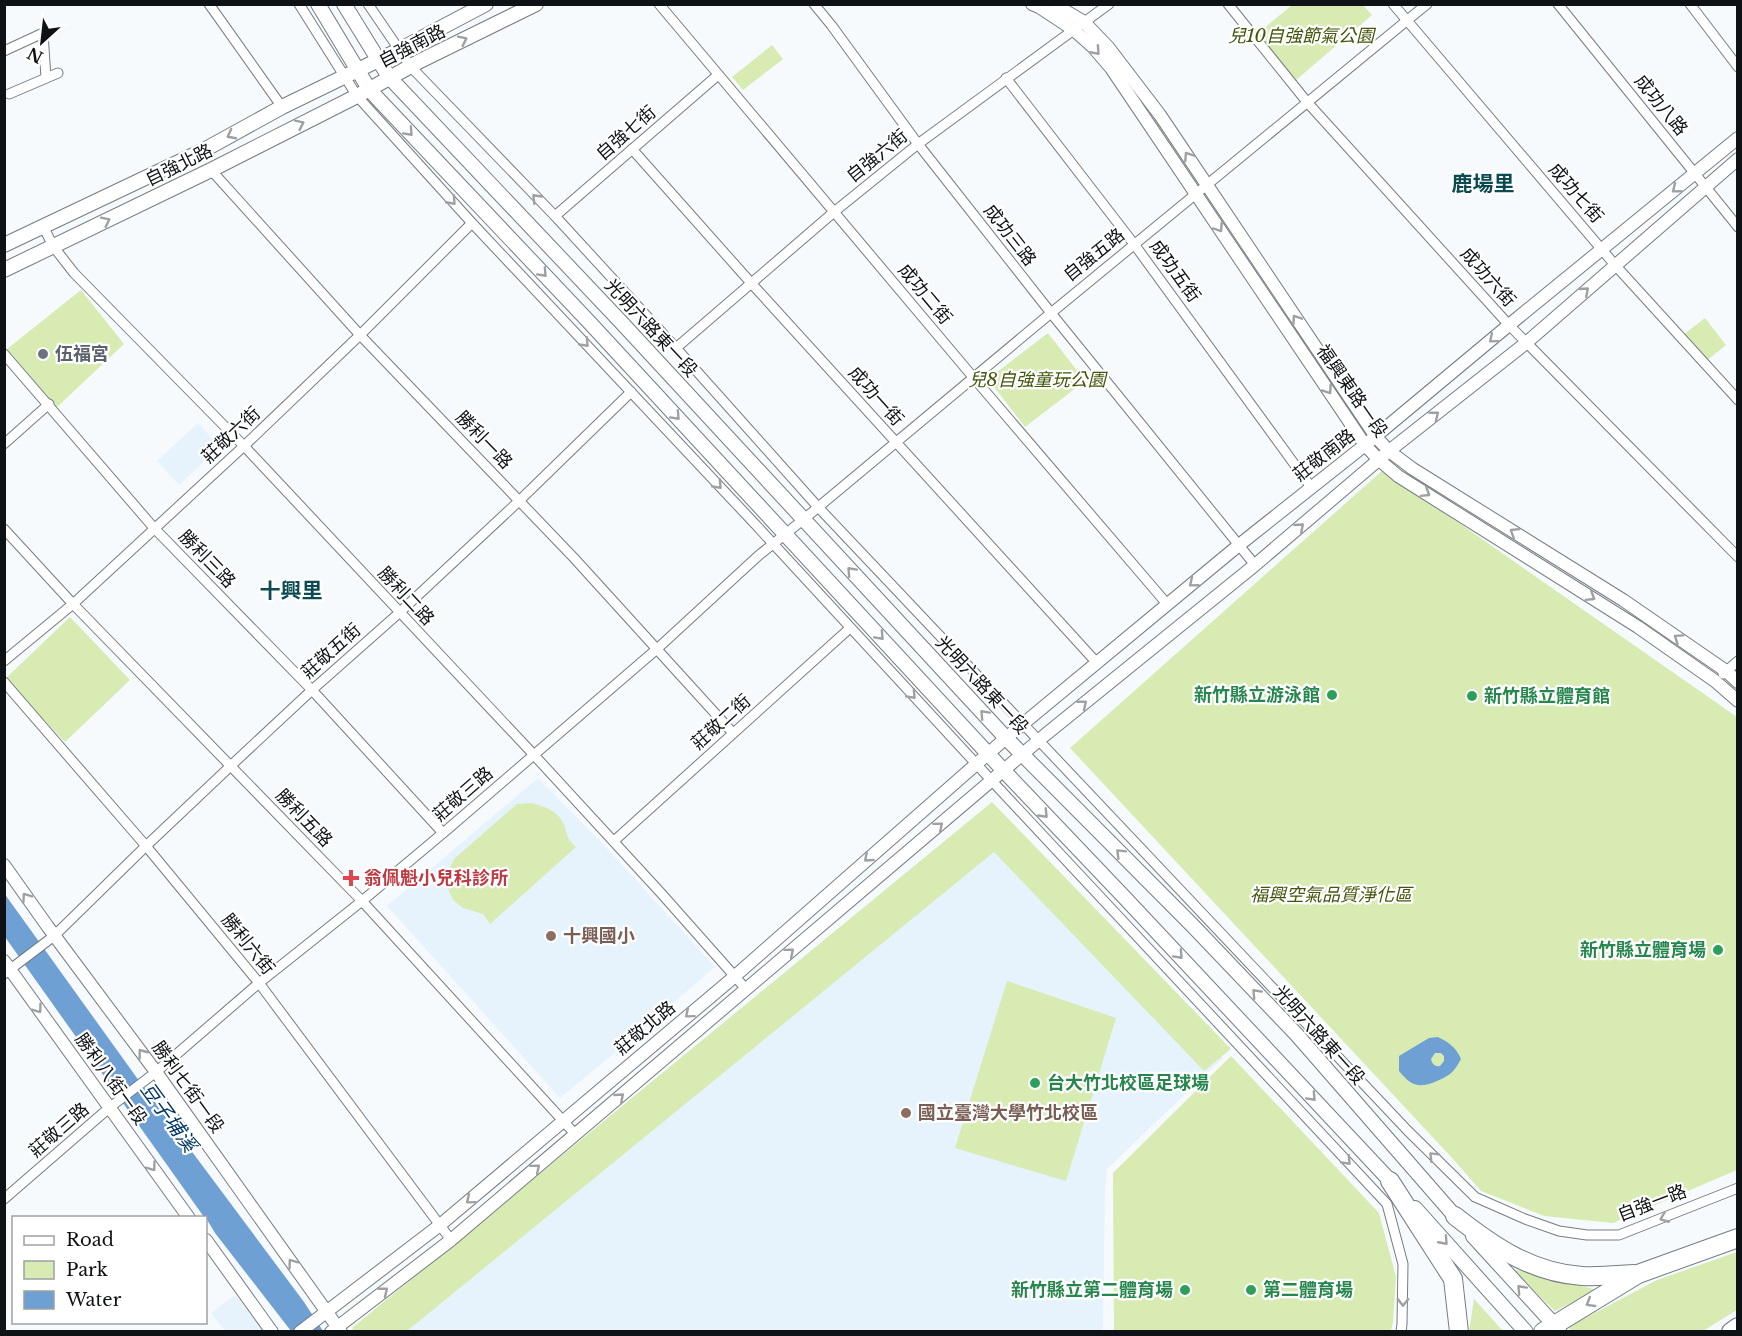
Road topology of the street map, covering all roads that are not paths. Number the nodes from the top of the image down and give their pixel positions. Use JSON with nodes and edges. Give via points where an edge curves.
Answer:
{"nodes":[{"id":1,"x":209,"y":4,"type":"edge"},
{"id":2,"x":299,"y":4,"type":"edge"},
{"id":3,"x":318,"y":4,"type":"edge"},
{"id":4,"x":344,"y":4,"type":"edge"},
{"id":5,"x":368,"y":4,"type":"edge"},
{"id":6,"x":486,"y":4,"type":"edge"},
{"id":7,"x":536,"y":4,"type":"edge"},
{"id":8,"x":658,"y":4,"type":"edge"},
{"id":9,"x":814,"y":4,"type":"edge"},
{"id":10,"x":1032,"y":4,"type":"edge"},
{"id":11,"x":1054,"y":4,"type":"edge"},
{"id":12,"x":1109,"y":4,"type":"edge"},
{"id":13,"x":1228,"y":4,"type":"edge"},
{"id":14,"x":1393,"y":4,"type":"edge"},
{"id":15,"x":1427,"y":4,"type":"edge"},
{"id":16,"x":1558,"y":4,"type":"edge"},
{"id":17,"x":1690,"y":4,"type":"edge"},
{"id":18,"x":1407,"y":21,"type":"junction"},
{"id":19,"x":1079,"y":26,"type":"junction"},
{"id":20,"x":399,"y":50,"type":"junction"},
{"id":21,"x":4,"y":51,"type":"edge"},
{"id":22,"x":378,"y":60,"type":"junction"},
{"id":23,"x":411,"y":67,"type":"junction"},
{"id":24,"x":1737,"y":67,"type":"edge"},
{"id":25,"x":358,"y":69,"type":"junction"},
{"id":26,"x":58,"y":73,"type":"dead end"},
{"id":27,"x":718,"y":75,"type":"junction"},
{"id":28,"x":389,"y":77,"type":"junction"},
{"id":29,"x":46,"y":78,"type":"junction"},
{"id":30,"x":344,"y":78,"type":"junction"},
{"id":31,"x":1006,"y":78,"type":"junction"},
{"id":32,"x":363,"y":92,"type":"junction"},
{"id":33,"x":9,"y":94,"type":"dead end"},
{"id":34,"x":1308,"y":102,"type":"junction"},
{"id":35,"x":282,"y":107,"type":"junction"},
{"id":36,"x":1737,"y":138,"type":"edge"},
{"id":37,"x":918,"y":144,"type":"junction"},
{"id":38,"x":632,"y":149,"type":"junction"},
{"id":39,"x":1737,"y":159,"type":"edge"},
{"id":40,"x":211,"y":170,"type":"junction"},
{"id":41,"x":1694,"y":173,"type":"junction"},
{"id":42,"x":1207,"y":185,"type":"junction"},
{"id":43,"x":1705,"y":187,"type":"junction"},
{"id":44,"x":1196,"y":194,"type":"junction"},
{"id":45,"x":834,"y":212,"type":"junction"},
{"id":46,"x":555,"y":216,"type":"junction"},
{"id":47,"x":472,"y":223,"type":"junction"},
{"id":48,"x":43,"y":226,"type":"junction"},
{"id":49,"x":1737,"y":227,"type":"edge"},
{"id":50,"x":1134,"y":244,"type":"junction"},
{"id":51,"x":4,"y":245,"type":"edge"},
{"id":52,"x":53,"y":246,"type":"junction"},
{"id":53,"x":1602,"y":249,"type":"junction"},
{"id":54,"x":1615,"y":265,"type":"junction"},
{"id":55,"x":4,"y":270,"type":"edge"},
{"id":56,"x":752,"y":284,"type":"junction"},
{"id":57,"x":1051,"y":313,"type":"junction"},
{"id":58,"x":1509,"y":325,"type":"junction"},
{"id":59,"x":360,"y":335,"type":"junction"},
{"id":60,"x":1526,"y":343,"type":"junction"},
{"id":61,"x":676,"y":348,"type":"junction"},
{"id":62,"x":4,"y":354,"type":"edge"},
{"id":63,"x":973,"y":377,"type":"junction"},
{"id":64,"x":631,"y":392,"type":"junction"},
{"id":65,"x":1737,"y":400,"type":"edge"},
{"id":66,"x":49,"y":404,"type":"junction"},
{"id":67,"x":1376,"y":437,"type":"junction"},
{"id":68,"x":896,"y":443,"type":"junction"},
{"id":69,"x":4,"y":444,"type":"edge"},
{"id":70,"x":1365,"y":445,"type":"junction"},
{"id":71,"x":244,"y":446,"type":"junction"},
{"id":72,"x":1389,"y":451,"type":"junction"},
{"id":73,"x":1378,"y":459,"type":"junction"},
{"id":74,"x":1311,"y":487,"type":"junction"},
{"id":75,"x":519,"y":501,"type":"junction"},
{"id":76,"x":818,"y":507,"type":"junction"},
{"id":77,"x":804,"y":519,"type":"junction"},
{"id":78,"x":154,"y":528,"type":"junction"},
{"id":79,"x":4,"y":529,"type":"edge"},
{"id":80,"x":785,"y":534,"type":"junction"},
{"id":81,"x":773,"y":544,"type":"junction"},
{"id":82,"x":1239,"y":545,"type":"junction"},
{"id":83,"x":1737,"y":558,"type":"edge"},
{"id":84,"x":1256,"y":565,"type":"junction"},
{"id":85,"x":73,"y":604,"type":"junction"},
{"id":86,"x":1167,"y":604,"type":"junction"},
{"id":87,"x":399,"y":613,"type":"junction"},
{"id":88,"x":850,"y":628,"type":"junction"},
{"id":89,"x":658,"y":648,"type":"junction"},
{"id":90,"x":4,"y":661,"type":"edge"},
{"id":91,"x":1737,"y":661,"type":"edge"},
{"id":92,"x":1097,"y":663,"type":"junction"},
{"id":93,"x":1726,"y":671,"type":"junction"},
{"id":94,"x":1715,"y":681,"type":"junction"},
{"id":95,"x":4,"y":682,"type":"edge"},
{"id":96,"x":1737,"y":682,"type":"edge"},
{"id":97,"x":312,"y":690,"type":"junction"},
{"id":98,"x":1737,"y":701,"type":"edge"},
{"id":99,"x":1023,"y":725,"type":"junction"},
{"id":100,"x":734,"y":733,"type":"junction"},
{"id":101,"x":1006,"y":738,"type":"junction"},
{"id":102,"x":1038,"y":741,"type":"junction"},
{"id":103,"x":988,"y":754,"type":"junction"},
{"id":104,"x":534,"y":755,"type":"junction"},
{"id":105,"x":1023,"y":755,"type":"junction"},
{"id":106,"x":976,"y":764,"type":"junction"},
{"id":107,"x":231,"y":766,"type":"junction"},
{"id":108,"x":1004,"y":771,"type":"junction"},
{"id":109,"x":992,"y":782,"type":"junction"},
{"id":110,"x":443,"y":833,"type":"junction"},
{"id":111,"x":614,"y":841,"type":"junction"},
{"id":112,"x":146,"y":846,"type":"junction"},
{"id":113,"x":4,"y":865,"type":"edge"},
{"id":114,"x":362,"y":901,"type":"junction"},
{"id":115,"x":54,"y":936,"type":"junction"},
{"id":116,"x":6,"y":968,"type":"edge"},
{"id":117,"x":733,"y":976,"type":"junction"},
{"id":118,"x":259,"y":983,"type":"junction"},
{"id":119,"x":746,"y":989,"type":"junction"},
{"id":120,"x":1285,"y":1000,"type":"junction"},
{"id":121,"x":1297,"y":1035,"type":"junction"},
{"id":122,"x":156,"y":1072,"type":"junction"},
{"id":123,"x":109,"y":1108,"type":"junction"},
{"id":124,"x":563,"y":1122,"type":"junction"},
{"id":125,"x":576,"y":1135,"type":"junction"},
{"id":126,"x":1390,"y":1181,"type":"junction"},
{"id":127,"x":1737,"y":1188,"type":"edge"},
{"id":128,"x":1475,"y":1197,"type":"joint"},
{"id":129,"x":4,"y":1199,"type":"edge"},
{"id":130,"x":188,"y":1216,"type":"edge"},
{"id":131,"x":1455,"y":1216,"type":"junction"},
{"id":132,"x":440,"y":1225,"type":"junction"},
{"id":133,"x":1737,"y":1238,"type":"edge"},
{"id":134,"x":451,"y":1240,"type":"junction"},
{"id":135,"x":207,"y":1241,"type":"edge"},
{"id":136,"x":1638,"y":1274,"type":"junction"},
{"id":137,"x":321,"y":1315,"type":"junction"},
{"id":138,"x":1737,"y":1328,"type":"edge"},
{"id":139,"x":1553,"y":1329,"type":"edge"},
{"id":140,"x":337,"y":1330,"type":"edge"},
{"id":141,"x":272,"y":1332,"type":"edge"},
{"id":142,"x":300,"y":1332,"type":"edge"},
{"id":143,"x":1401,"y":1332,"type":"edge"},
{"id":144,"x":1458,"y":1332,"type":"edge"},
{"id":145,"x":1526,"y":1332,"type":"edge"},
{"id":146,"x":1731,"y":1332,"type":"edge"}],
"edges":[{"from":1,"to":35,"type":"street"},
{"from":2,"to":30,"type":"street"},
{"from":3,"to":25,"type":"main road"},
{"from":4,"to":22,"type":"main road","name":"光明六路東一段"},
{"from":5,"to":20,"type":"street","name":"光明六路東一段"},
{"from":6,"to":20,"type":"main road","name":"自強南路"},
{"from":23,"to":7,"type":"main road","name":"自強南路","one_way":true},
{"from":8,"to":27,"type":"street","name":"成功二街"},
{"from":9,"to":37,"type":"street","name":"成功三路"},
{"from":10,"to":19,"type":"street","name":"福興東路一段"},
{"from":11,"to":19,"type":"street","name":"福興東路一段"},
{"from":12,"to":19,"type":"street","name":"自強六街"},
{"from":13,"to":34,"type":"street","name":"成功六街"},
{"from":14,"to":18,"type":"street","name":"成功七街"},
{"from":15,"to":18,"type":"street","name":"自強五路"},
{"from":16,"to":41,"type":"street","name":"成功八路"},
{"from":17,"to":24,"type":"street"},
{"from":18,"to":34,"type":"street","name":"自強五路"},
{"from":18,"to":53,"type":"street","name":"成功七街"},
{"from":19,"to":31,"type":"street","name":"自強六街"},
{"from":42,"to":19,"type":"street","name":"福興東路一段","one_way":true,"via":[[1108,47]]},
{"from":19,"to":44,"type":"street","name":"福興東路一段","one_way":true},
{"from":20,"to":22,"type":"main road","name":"自強南路"},
{"from":20,"to":23,"type":"street","name":"光明六路東一段"},
{"from":21,"to":29,"type":"street","via":[[44,33]]},
{"from":22,"to":25,"type":"main road","name":"自強南路"},
{"from":22,"to":28,"type":"main road","name":"光明六路東一段"},
{"from":23,"to":28,"type":"main road","name":"自強南路"},
{"from":46,"to":23,"type":"street","name":"光明六路東一段","one_way":true},
{"from":25,"to":30,"type":"main road","name":"自強北路"},
{"from":25,"to":32,"type":"main road"},
{"from":26,"to":29,"type":"street"},
{"from":27,"to":38,"type":"street","name":"自強七街"},
{"from":27,"to":45,"type":"street","name":"成功二街"},
{"from":28,"to":32,"type":"main road","name":"自強南路"},
{"from":28,"to":77,"type":"main road","name":"光明六路東一段"},
{"from":29,"to":33,"type":"street"},
{"from":30,"to":32,"type":"street"},
{"from":30,"to":35,"type":"main road","name":"自強北路"},
{"from":31,"to":37,"type":"street","name":"自強六街"},
{"from":31,"to":50,"type":"street","name":"成功五街"},
{"from":40,"to":32,"type":"main road","name":"自強北路","one_way":true},
{"from":32,"to":47,"type":"street","one_way":true},
{"from":32,"to":80,"type":"main road","one_way":true,"via":[[590,323]]},
{"from":34,"to":42,"type":"street","name":"自強五路"},
{"from":34,"to":58,"type":"street","name":"成功六街"},
{"from":35,"to":48,"type":"main road","name":"自強北路","one_way":true,"via":[[204,150]]},
{"from":36,"to":41,"type":"street","name":"莊敬南路"},
{"from":37,"to":45,"type":"street","name":"自強六街"},
{"from":37,"to":57,"type":"street","name":"成功三路"},
{"from":38,"to":46,"type":"street","name":"自強七街"},
{"from":38,"to":56,"type":"street","name":"成功一街"},
{"from":39,"to":43,"type":"street","name":"莊敬南路"},
{"from":52,"to":40,"type":"main road","name":"自強北路","one_way":true},
{"from":40,"to":59,"type":"street","name":"勝利一路"},
{"from":41,"to":43,"type":"street","name":"成功八路"},
{"from":41,"to":53,"type":"street","name":"莊敬南路","one_way":true},
{"from":42,"to":44,"type":"street","name":"自強五路"},
{"from":67,"to":42,"type":"street","name":"福興東路一段","one_way":true},
{"from":43,"to":49,"type":"street","name":"成功八路"},
{"from":43,"to":54,"type":"street","name":"莊敬南路"},
{"from":44,"to":50,"type":"street","name":"自強五路"},
{"from":44,"to":70,"type":"street","name":"福興東路一段","one_way":true},
{"from":45,"to":56,"type":"street","name":"自強六街"},
{"from":45,"to":63,"type":"street","name":"成功二街"},
{"from":46,"to":61,"type":"street","name":"光明六路東一段"},
{"from":47,"to":59,"type":"street","name":"莊敬六街"},
{"from":47,"to":64,"type":"street","one_way":true},
{"from":48,"to":51,"type":"main road","name":"自強北路"},
{"from":48,"to":52,"type":"street","name":"勝利二路"},
{"from":50,"to":57,"type":"street","name":"自強五路"},
{"from":50,"to":74,"type":"street","name":"成功五街"},
{"from":52,"to":55,"type":"main road","name":"自強北路"},
{"from":52,"to":71,"type":"street","name":"勝利二路","via":[[74,273]]},
{"from":53,"to":54,"type":"street","name":"成功七街"},
{"from":53,"to":58,"type":"street","name":"莊敬南路"},
{"from":60,"to":54,"type":"street","name":"莊敬南路","one_way":true},
{"from":54,"to":65,"type":"street","name":"成功七街"},
{"from":56,"to":61,"type":"street","name":"自強六街"},
{"from":56,"to":68,"type":"street","name":"成功一街"},
{"from":57,"to":63,"type":"street","name":"自強五路"},
{"from":57,"to":82,"type":"street","name":"成功三路"},
{"from":58,"to":60,"type":"street","name":"成功六街"},
{"from":58,"to":67,"type":"street","name":"莊敬南路","one_way":true},
{"from":59,"to":71,"type":"street","name":"莊敬六街"},
{"from":59,"to":75,"type":"street","name":"勝利一路"},
{"from":72,"to":60,"type":"street","name":"莊敬南路","one_way":true},
{"from":60,"to":83,"type":"street","name":"成功六街"},
{"from":61,"to":76,"type":"street","name":"光明六路東一段"},
{"from":62,"to":66,"type":"street","name":"勝利三路"},
{"from":63,"to":68,"type":"street","name":"自強五路"},
{"from":63,"to":86,"type":"street","name":"成功二街"},
{"from":64,"to":75,"type":"street","name":"莊敬五街"},
{"from":64,"to":81,"type":"street","one_way":true},
{"from":66,"to":69,"type":"street"},
{"from":66,"to":78,"type":"street","name":"勝利三路"},
{"from":67,"to":70,"type":"street","name":"莊敬南路"},
{"from":67,"to":72,"type":"street","name":"福興東路一段"},
{"from":68,"to":76,"type":"street","name":"自強五路"},
{"from":68,"to":92,"type":"street","name":"成功一街"},
{"from":70,"to":73,"type":"street","name":"福興東路一段"},
{"from":70,"to":74,"type":"street","name":"莊敬南路"},
{"from":71,"to":78,"type":"street","name":"莊敬六街"},
{"from":71,"to":87,"type":"street","name":"勝利二路"},
{"from":72,"to":73,"type":"street","name":"莊敬南路"},
{"from":93,"to":72,"type":"street","name":"福興東路一段","one_way":true,"via":[[1623,600]]},
{"from":84,"to":73,"type":"street","name":"莊敬南路","one_way":true},
{"from":73,"to":94,"type":"street","name":"福興東路一段","one_way":true,"via":[[1398,476],[1638,627]]},
{"from":74,"to":82,"type":"street","name":"莊敬南路"},
{"from":75,"to":87,"type":"street","name":"莊敬五街"},
{"from":75,"to":89,"type":"street","name":"勝利一路"},
{"from":76,"to":77,"type":"street","name":"自強五路"},
{"from":76,"to":99,"type":"street","name":"光明六路東一段"},
{"from":77,"to":80,"type":"street","name":"自強五路"},
{"from":101,"to":77,"type":"main road","name":"光明六路東一段","one_way":true},
{"from":78,"to":85,"type":"street","name":"莊敬六街"},
{"from":78,"to":97,"type":"street","name":"勝利三路"},
{"from":79,"to":85,"type":"street","name":"勝利五路"},
{"from":80,"to":81,"type":"street","name":"莊敬三路"},
{"from":80,"to":103,"type":"main road","one_way":true},
{"from":81,"to":88,"type":"street"},
{"from":81,"to":89,"type":"street","name":"莊敬三路"},
{"from":82,"to":84,"type":"street","name":"成功三路"},
{"from":82,"to":86,"type":"street","name":"莊敬南路","one_way":true},
{"from":102,"to":84,"type":"street","name":"莊敬南路","one_way":true},
{"from":85,"to":90,"type":"street","name":"莊敬六街"},
{"from":85,"to":107,"type":"street","name":"勝利五路"},
{"from":86,"to":92,"type":"street","name":"莊敬南路"},
{"from":87,"to":97,"type":"street","name":"莊敬五街"},
{"from":87,"to":104,"type":"street","name":"勝利二路"},
{"from":88,"to":100,"type":"street","name":"莊敬二街"},
{"from":88,"to":106,"type":"street","one_way":true},
{"from":89,"to":100,"type":"street","name":"勝利一路"},
{"from":89,"to":104,"type":"street","name":"莊敬三路"},
{"from":91,"to":93,"type":"street"},
{"from":92,"to":99,"type":"street","name":"莊敬南路"},
{"from":93,"to":94,"type":"street"},
{"from":93,"to":96,"type":"street","name":"福興東路一段"},
{"from":94,"to":98,"type":"street","name":"福興東路一段"},
{"from":95,"to":112,"type":"street","name":"勝利六街"},
{"from":97,"to":107,"type":"street","name":"莊敬五街"},
{"from":97,"to":110,"type":"street","name":"勝利三路"},
{"from":99,"to":101,"type":"street","name":"莊敬南路"},
{"from":99,"to":102,"type":"street","name":"光明六路東一段"},
{"from":100,"to":111,"type":"street","name":"莊敬二街"},
{"from":101,"to":103,"type":"street","name":"莊敬南路"},
{"from":101,"to":105,"type":"main road","name":"光明六路東一段"},
{"from":102,"to":105,"type":"street","name":"莊敬南路"},
{"from":102,"to":120,"type":"street","name":"光明六路東一段"},
{"from":103,"to":106,"type":"street","name":"莊敬北路"},
{"from":103,"to":108,"type":"main road"},
{"from":104,"to":110,"type":"street","name":"莊敬三路"},
{"from":104,"to":111,"type":"street","name":"勝利二路"},
{"from":105,"to":108,"type":"street","name":"莊敬南路"},
{"from":121,"to":105,"type":"main road","name":"光明六路東一段","one_way":true},
{"from":106,"to":109,"type":"street"},
{"from":106,"to":117,"type":"street","name":"莊敬北路","one_way":true},
{"from":107,"to":112,"type":"street","name":"莊敬五街"},
{"from":107,"to":114,"type":"street","name":"勝利五路"},
{"from":108,"to":109,"type":"street","name":"莊敬北路"},
{"from":108,"to":126,"type":"main road","one_way":true},
{"from":119,"to":109,"type":"street","name":"莊敬北路","one_way":true},
{"from":109,"to":143,"type":"street","one_way":true,"via":[[1387,1204],[1403,1264]]},
{"from":110,"to":114,"type":"street","name":"莊敬三路"},
{"from":111,"to":117,"type":"street","name":"勝利二路"},
{"from":112,"to":115,"type":"street","name":"莊敬五街"},
{"from":112,"to":118,"type":"street","name":"勝利六街"},
{"from":115,"to":113,"type":"street","name":"勝利七街一段","one_way":true},
{"from":114,"to":118,"type":"street","name":"莊敬三路"},
{"from":114,"to":124,"type":"street","name":"勝利五路"},
{"from":115,"to":116,"type":"street","name":"莊敬五街"},
{"from":122,"to":115,"type":"street","name":"勝利七街一段","one_way":true},
{"from":116,"to":123,"type":"street","name":"勝利八街一段","one_way":true},
{"from":117,"to":119,"type":"street","name":"勝利二路"},
{"from":117,"to":124,"type":"street","name":"莊敬北路","one_way":true},
{"from":118,"to":122,"type":"street","name":"莊敬三路"},
{"from":118,"to":132,"type":"street","name":"勝利六街"},
{"from":125,"to":119,"type":"street","name":"莊敬北路","one_way":true},
{"from":120,"to":121,"type":"street"},
{"from":128,"to":120,"type":"street","name":"光明六路東一段","one_way":true},
{"from":121,"to":131,"type":"main road","name":"光明六路東一段"},
{"from":122,"to":123,"type":"street","name":"莊敬三路"},
{"from":137,"to":122,"type":"street","name":"勝利七街一段","one_way":true},
{"from":123,"to":129,"type":"street","name":"莊敬三路"},
{"from":123,"to":130,"type":"street","name":"勝利八街一段","one_way":true},
{"from":124,"to":125,"type":"street","name":"勝利五路"},
{"from":124,"to":132,"type":"street","name":"莊敬北路","one_way":true},
{"from":134,"to":125,"type":"street","name":"莊敬北路","one_way":true},
{"from":126,"to":144,"type":"highway","via":[[1453,1279]]},
{"from":126,"to":145,"type":"main road","one_way":true},
{"from":127,"to":128,"type":"street","name":"自強一路","one_way":true,"via":[[1619,1235],[1559,1231]]},
{"from":131,"to":136,"type":"highway","via":[[1502,1251],[1538,1268],[1584,1276]]},
{"from":139,"to":131,"type":"main road","name":"光明六路東一段","one_way":true},
{"from":132,"to":134,"type":"street","name":"勝利六街"},
{"from":132,"to":137,"type":"street","name":"莊敬北路"},
{"from":133,"to":136,"type":"highway"},
{"from":140,"to":134,"type":"street","name":"莊敬北路","one_way":true},
{"from":135,"to":141,"type":"street"},
{"from":136,"to":139,"type":"highway","one_way":true},
{"from":137,"to":140,"type":"street","name":"勝利七街一段"},
{"from":137,"to":142,"type":"street","name":"莊敬北路"},
{"from":138,"to":146,"type":"highway"}]}
